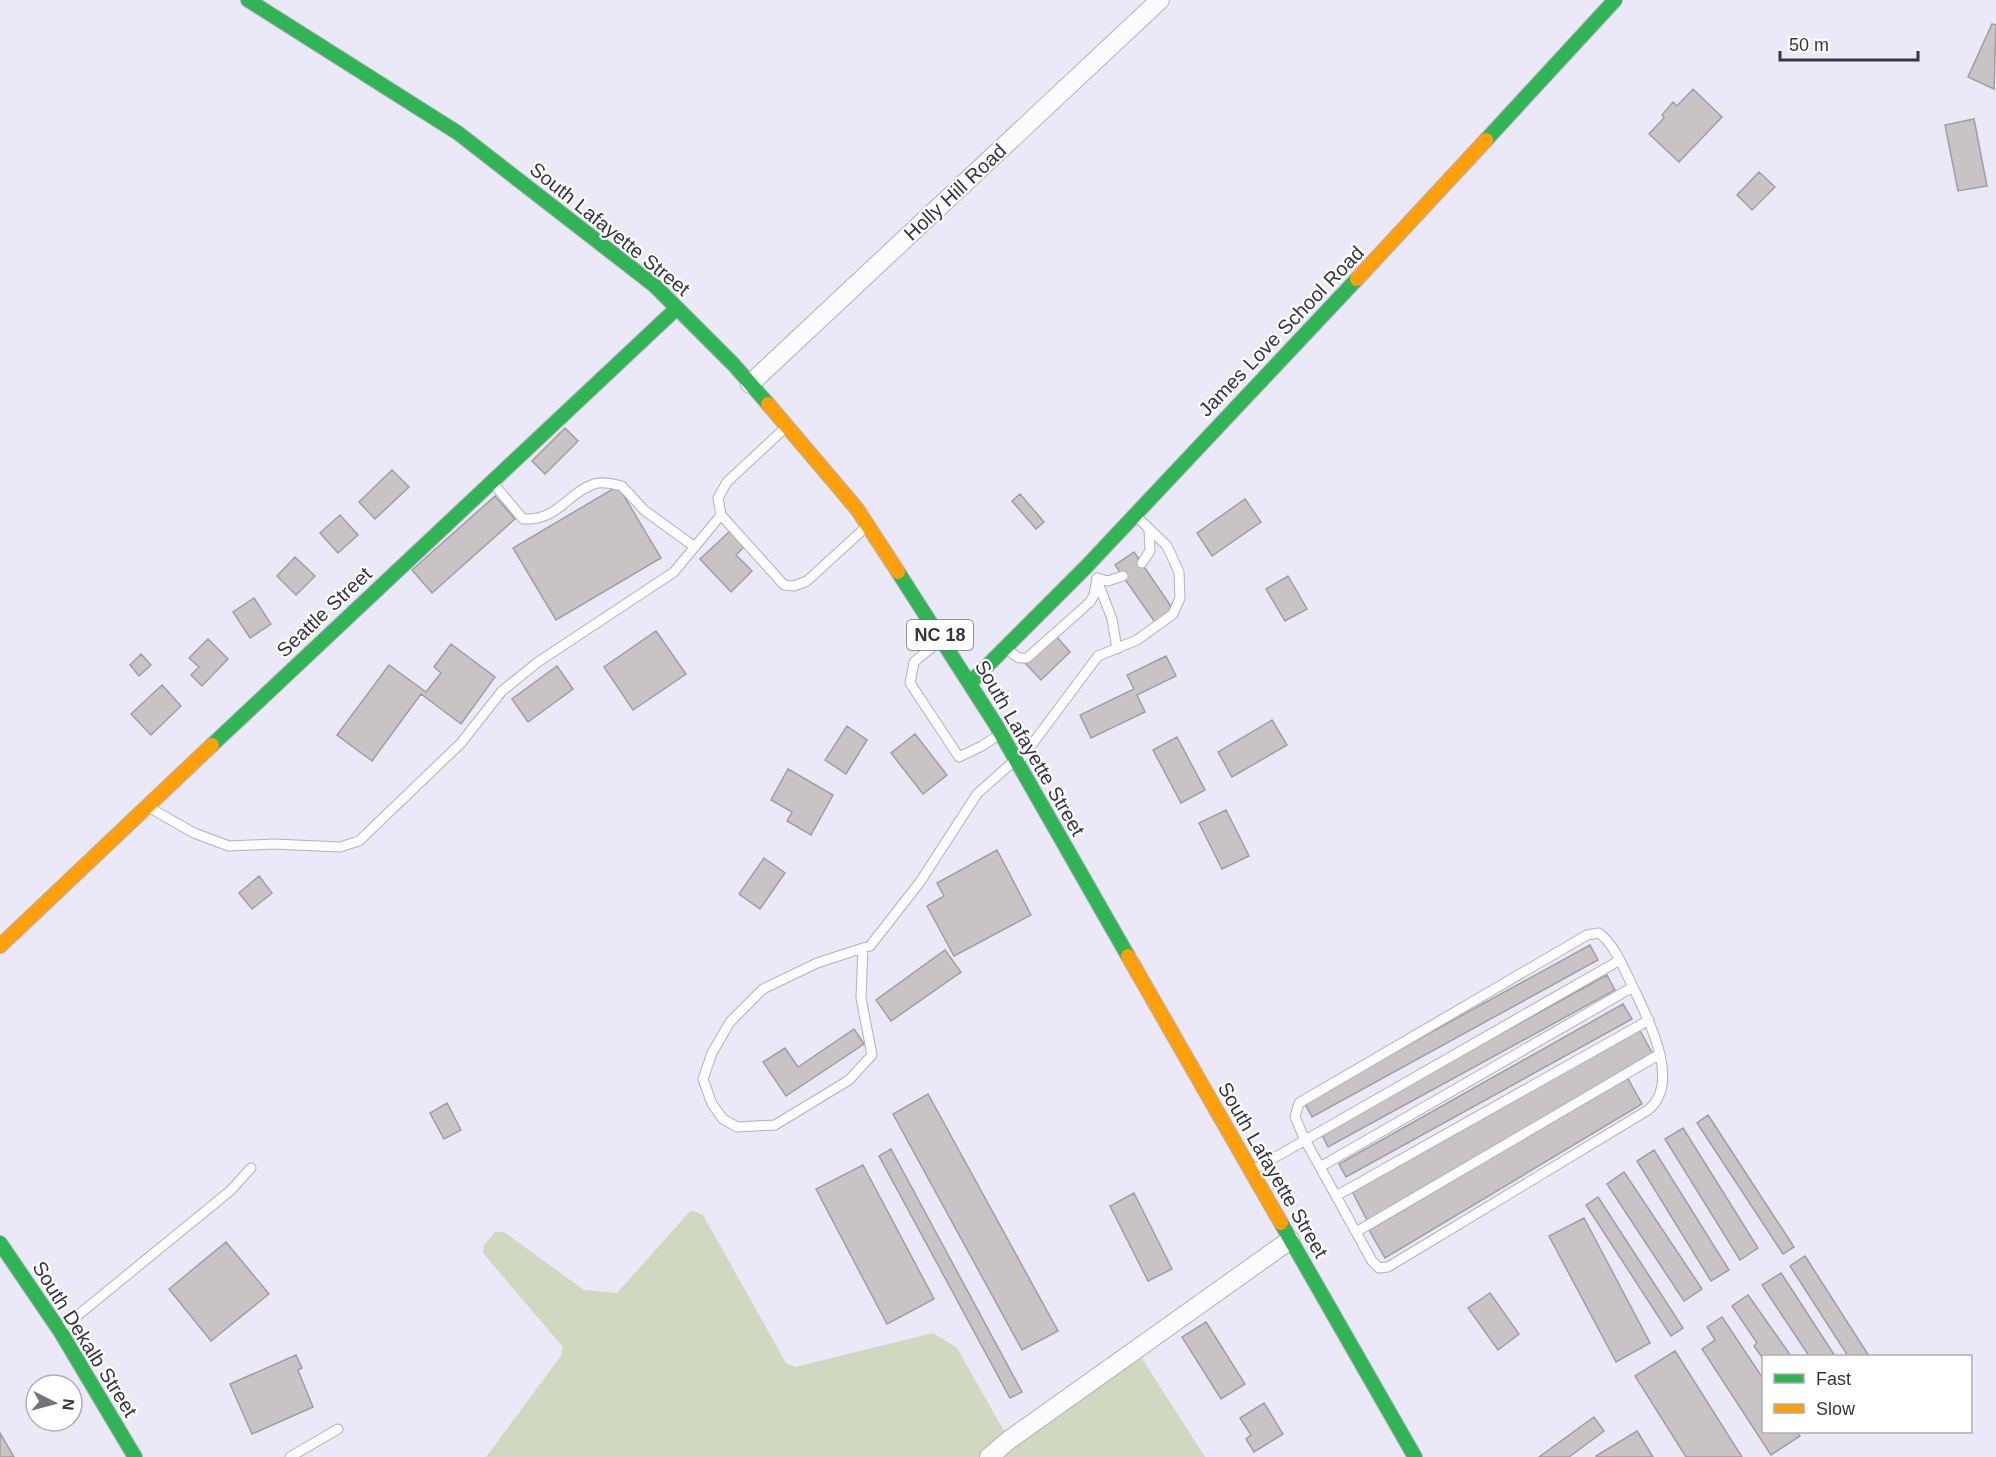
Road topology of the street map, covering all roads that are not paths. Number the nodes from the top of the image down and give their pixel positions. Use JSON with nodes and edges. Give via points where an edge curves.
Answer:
{"nodes":[{"id":1,"x":248,"y":0,"type":"edge"},
{"id":2,"x":1160,"y":0,"type":"edge"},
{"id":3,"x":1615,"y":0,"type":"edge"},
{"id":4,"x":677,"y":308,"type":"junction"},
{"id":5,"x":750,"y":384,"type":"junction"},
{"id":6,"x":786,"y":427,"type":"junction"},
{"id":7,"x":491,"y":480,"type":"junction"},
{"id":8,"x":721,"y":515,"type":"junction"},
{"id":9,"x":1135,"y":515,"type":"junction"},
{"id":10,"x":868,"y":525,"type":"junction"},
{"id":11,"x":1149,"y":531,"type":"junction"},
{"id":12,"x":695,"y":547,"type":"junction"},
{"id":13,"x":1142,"y":563,"type":"dead end"},
{"id":14,"x":1086,"y":567,"type":"junction"},
{"id":15,"x":1123,"y":576,"type":"dead end"},
{"id":16,"x":1097,"y":578,"type":"junction"},
{"id":17,"x":942,"y":639,"type":"junction"},
{"id":18,"x":1006,"y":648,"type":"junction"},
{"id":19,"x":1117,"y":649,"type":"junction"},
{"id":20,"x":970,"y":683,"type":"junction"},
{"id":21,"x":1000,"y":733,"type":"junction"},
{"id":22,"x":1017,"y":761,"type":"junction"},
{"id":23,"x":148,"y":807,"type":"junction"},
{"id":24,"x":0,"y":946,"type":"edge"},
{"id":25,"x":863,"y":948,"type":"junction"},
{"id":26,"x":1620,"y":960,"type":"junction"},
{"id":27,"x":1633,"y":987,"type":"junction"},
{"id":28,"x":1649,"y":1020,"type":"junction"},
{"id":29,"x":1660,"y":1054,"type":"junction"},
{"id":30,"x":1305,"y":1140,"type":"junction"},
{"id":31,"x":1320,"y":1167,"type":"junction"},
{"id":32,"x":251,"y":1168,"type":"dead end"},
{"id":33,"x":1251,"y":1171,"type":"junction"},
{"id":34,"x":1336,"y":1196,"type":"junction"},
{"id":35,"x":1356,"y":1232,"type":"junction"},
{"id":36,"x":1290,"y":1240,"type":"junction"},
{"id":37,"x":0,"y":1243,"type":"edge"},
{"id":38,"x":60,"y":1331,"type":"junction"},
{"id":39,"x":338,"y":1429,"type":"dead end"},
{"id":40,"x":135,"y":1457,"type":"edge"},
{"id":41,"x":290,"y":1457,"type":"edge"},
{"id":42,"x":989,"y":1457,"type":"edge"},
{"id":43,"x":1415,"y":1457,"type":"edge"}],
"edges":[{"from":1,"to":4,"type":"main road","name":"South Lafayette Street","number":"NC 18","via":[[458,133],[581,226]]},
{"from":2,"to":5,"type":"street","name":"Holly Hill Road"},
{"from":3,"to":9,"type":"main road","name":"James Love School Road"},
{"from":4,"to":5,"type":"main road","name":"South Lafayette Street","number":"NC 18"},
{"from":4,"to":7,"type":"main road","name":"Seattle Street"},
{"from":5,"to":6,"type":"main road","name":"South Lafayette Street","number":"NC 18"},
{"from":6,"to":8,"type":"lane","via":[[727,482],[718,498]]},
{"from":6,"to":10,"type":"main road","name":"South Lafayette Street","number":"NC 18"},
{"from":7,"to":12,"type":"lane","via":[[523,519],[553,512],[593,484],[622,486],[644,510]]},
{"from":7,"to":23,"type":"main road","name":"Seattle Street"},
{"from":8,"to":10,"type":"lane","via":[[784,585],[794,586],[807,582]]},
{"from":8,"to":12,"type":"lane"},
{"from":9,"to":11,"type":"lane"},
{"from":9,"to":14,"type":"main road","name":"James Love School Road"},
{"from":10,"to":17,"type":"main road","name":"South Lafayette Street","number":"NC 18"},
{"from":11,"to":13,"type":"lane","via":[[1150,551]]},
{"from":11,"to":19,"type":"lane","via":[[1167,546],[1179,572],[1180,598],[1173,614]]},
{"from":12,"to":23,"type":"lane","via":[[674,572],[538,662],[502,691],[461,743],[359,841],[340,847],[228,846],[194,833]]},
{"from":14,"to":16,"type":"lane"},
{"from":14,"to":18,"type":"main road","name":"James Love School Road"},
{"from":15,"to":16,"type":"lane","via":[[1108,581]]},
{"from":16,"to":18,"type":"lane","via":[[1090,602],[1027,658],[1020,658]]},
{"from":16,"to":19,"type":"lane","via":[[1112,620]]},
{"from":17,"to":20,"type":"main road","name":"South Lafayette Street","number":"NC 18"},
{"from":17,"to":21,"type":"lane","via":[[914,662],[910,683],[958,757]]},
{"from":18,"to":20,"type":"main road","name":"James Love School Road"},
{"from":19,"to":22,"type":"lane","via":[[1098,656],[1090,664]]},
{"from":20,"to":21,"type":"main road","name":"South Lafayette Street","number":"NC 18"},
{"from":21,"to":22,"type":"main road","name":"South Lafayette Street","number":"NC 18"},
{"from":22,"to":25,"type":"lane","via":[[977,794],[920,882],[870,946]]},
{"from":22,"to":33,"type":"main road","name":"South Lafayette Street","number":"NC 18"},
{"from":23,"to":24,"type":"main road","name":"Seattle Street"},
{"from":25,"to":25,"type":"lane","via":[[817,963],[763,989],[730,1022],[712,1053],[704,1079],[712,1104],[723,1119],[737,1127],[775,1125],[849,1080],[872,1055],[861,998]]},
{"from":26,"to":27,"type":"lane"},
{"from":26,"to":30,"type":"lane"},
{"from":26,"to":30,"type":"lane","via":[[1599,933],[1587,935],[1304,1098],[1295,1117]]},
{"from":27,"to":28,"type":"lane"},
{"from":27,"to":31,"type":"lane"},
{"from":28,"to":29,"type":"lane"},
{"from":28,"to":34,"type":"lane"},
{"from":29,"to":35,"type":"lane"},
{"from":29,"to":35,"type":"lane","via":[[1662,1089],[1654,1105],[1388,1267],[1376,1265]]},
{"from":30,"to":31,"type":"lane"},
{"from":30,"to":33,"type":"lane"},
{"from":31,"to":34,"type":"lane"},
{"from":32,"to":38,"type":"lane","via":[[230,1191]]},
{"from":33,"to":36,"type":"main road","name":"South Lafayette Street","number":"NC 18"},
{"from":34,"to":35,"type":"lane"},
{"from":36,"to":42,"type":"street"},
{"from":36,"to":43,"type":"main road","name":"South Lafayette Street","number":"NC 18"},
{"from":37,"to":38,"type":"main road","name":"South Dekalb Street"},
{"from":38,"to":40,"type":"main road","name":"South Dekalb Street"},
{"from":39,"to":41,"type":"lane"}]}
